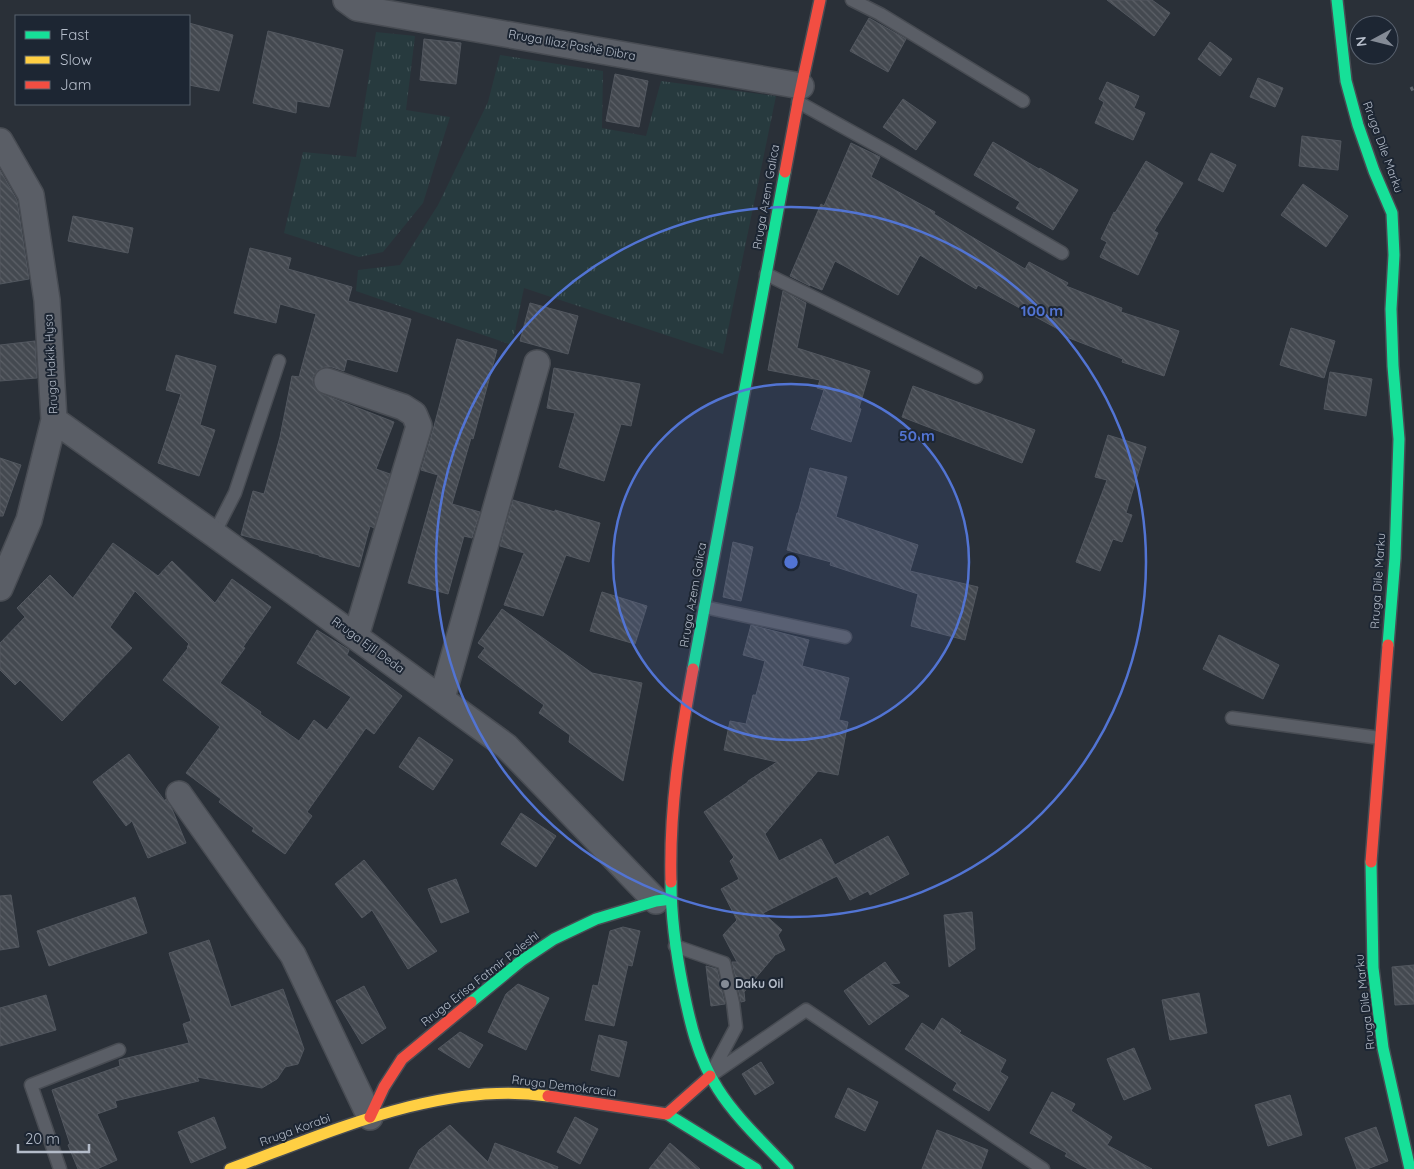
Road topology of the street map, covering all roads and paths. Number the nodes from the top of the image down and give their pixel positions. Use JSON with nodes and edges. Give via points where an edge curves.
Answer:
{"nodes":[{"id":1,"x":346,"y":0,"type":"edge"},
{"id":2,"x":820,"y":0,"type":"edge"},
{"id":3,"x":852,"y":0,"type":"edge"},
{"id":4,"x":1337,"y":0,"type":"edge"},
{"id":5,"x":1411,"y":87,"type":"dead end"},
{"id":6,"x":1414,"y":93,"type":"edge"},
{"id":7,"x":799,"y":94,"type":"junction"},
{"id":8,"x":1023,"y":101,"type":"dead end"},
{"id":9,"x":0,"y":141,"type":"edge"},
{"id":10,"x":1062,"y":253,"type":"dead end"},
{"id":11,"x":766,"y":274,"type":"junction"},
{"id":12,"x":279,"y":361,"type":"dead end"},
{"id":13,"x":537,"y":363,"type":"dead end"},
{"id":14,"x":976,"y":376,"type":"dead end"},
{"id":15,"x":328,"y":381,"type":"dead end"},
{"id":16,"x":54,"y":420,"type":"junction"},
{"id":17,"x":214,"y":534,"type":"junction"},
{"id":18,"x":0,"y":588,"type":"edge"},
{"id":19,"x":704,"y":608,"type":"junction"},
{"id":20,"x":356,"y":636,"type":"junction"},
{"id":21,"x":845,"y":637,"type":"dead end"},
{"id":22,"x":442,"y":698,"type":"junction"},
{"id":23,"x":1232,"y":718,"type":"dead end"},
{"id":24,"x":1380,"y":738,"type":"junction"},
{"id":25,"x":179,"y":794,"type":"dead end"},
{"id":26,"x":663,"y":900,"type":"junction"},
{"id":27,"x":675,"y":946,"type":"junction"},
{"id":28,"x":119,"y":1050,"type":"dead end"},
{"id":29,"x":710,"y":1076,"type":"junction"},
{"id":30,"x":667,"y":1114,"type":"junction"},
{"id":31,"x":370,"y":1117,"type":"junction"},
{"id":32,"x":60,"y":1169,"type":"edge"},
{"id":33,"x":230,"y":1169,"type":"edge"},
{"id":34,"x":756,"y":1169,"type":"edge"},
{"id":35,"x":788,"y":1169,"type":"edge"},
{"id":36,"x":1043,"y":1169,"type":"edge"},
{"id":37,"x":1410,"y":1169,"type":"edge"}],
"edges":[{"from":1,"to":7,"type":"street","name":"Rruga Iliaz Pashë Dibra","via":[[357,8]]},
{"from":2,"to":7,"type":"street","name":"Rruga Azem Galica"},
{"from":3,"to":8,"type":"lane"},
{"from":4,"to":24,"type":"street","name":"Rruga Dile Marku","via":[[1346,80],[1358,125],[1392,213],[1394,255],[1390,309],[1399,439],[1395,558]]},
{"from":5,"to":6,"type":"path"},
{"from":7,"to":10,"type":"lane","via":[[890,153]]},
{"from":7,"to":11,"type":"street","name":"Rruga Azem Galica"},
{"from":9,"to":16,"type":"street","name":"Rruga Hakik Hysa","via":[[31,195],[47,300]]},
{"from":11,"to":14,"type":"lane"},
{"from":11,"to":19,"type":"street","name":"Rruga Azem Galica"},
{"from":12,"to":17,"type":"lane","via":[[236,493]]},
{"from":13,"to":22,"type":"street"},
{"from":15,"to":20,"type":"street","via":[[403,407],[414,414],[419,426]]},
{"from":16,"to":17,"type":"street","name":"Rruga Ejll Deda"},
{"from":16,"to":18,"type":"street","name":"Rruga Hakik Hysa","via":[[29,520]]},
{"from":17,"to":20,"type":"street","name":"Rruga Ejll Deda"},
{"from":19,"to":21,"type":"lane"},
{"from":19,"to":26,"type":"street","name":"Rruga Azem Galica","via":[[682,731]]},
{"from":20,"to":22,"type":"street","name":"Rruga Ejll Deda"},
{"from":22,"to":26,"type":"street","name":"Rruga Ejll Deda","via":[[506,746]]},
{"from":23,"to":24,"type":"lane"},
{"from":24,"to":37,"type":"street","name":"Rruga Dile Marku","via":[[1371,858],[1372,968],[1383,1048]]},
{"from":25,"to":31,"type":"street","via":[[293,955]]},
{"from":26,"to":27,"type":"street","name":"Rruga Azem Galica"},
{"from":26,"to":31,"type":"street","name":"Rruga Erisa Fatmir Poleshi","via":[[596,919],[554,938],[521,961],[402,1059],[381,1090]]},
{"from":27,"to":29,"type":"street","name":"Rruga Azem Galica","via":[[698,1049]]},
{"from":27,"to":29,"type":"lane","via":[[724,964],[736,1027]]},
{"from":28,"to":32,"type":"lane","via":[[31,1085]]},
{"from":29,"to":30,"type":"street"},
{"from":29,"to":35,"type":"street","name":"Rruga Azem Galica","via":[[734,1110]]},
{"from":29,"to":36,"type":"lane","via":[[806,1010]]},
{"from":30,"to":31,"type":"street","name":"Rruga Demokracia","via":[[506,1092],[415,1105]]},
{"from":30,"to":34,"type":"street","name":"Rruga Demokracia"},
{"from":31,"to":33,"type":"street","name":"Rruga Korabi"}]}
